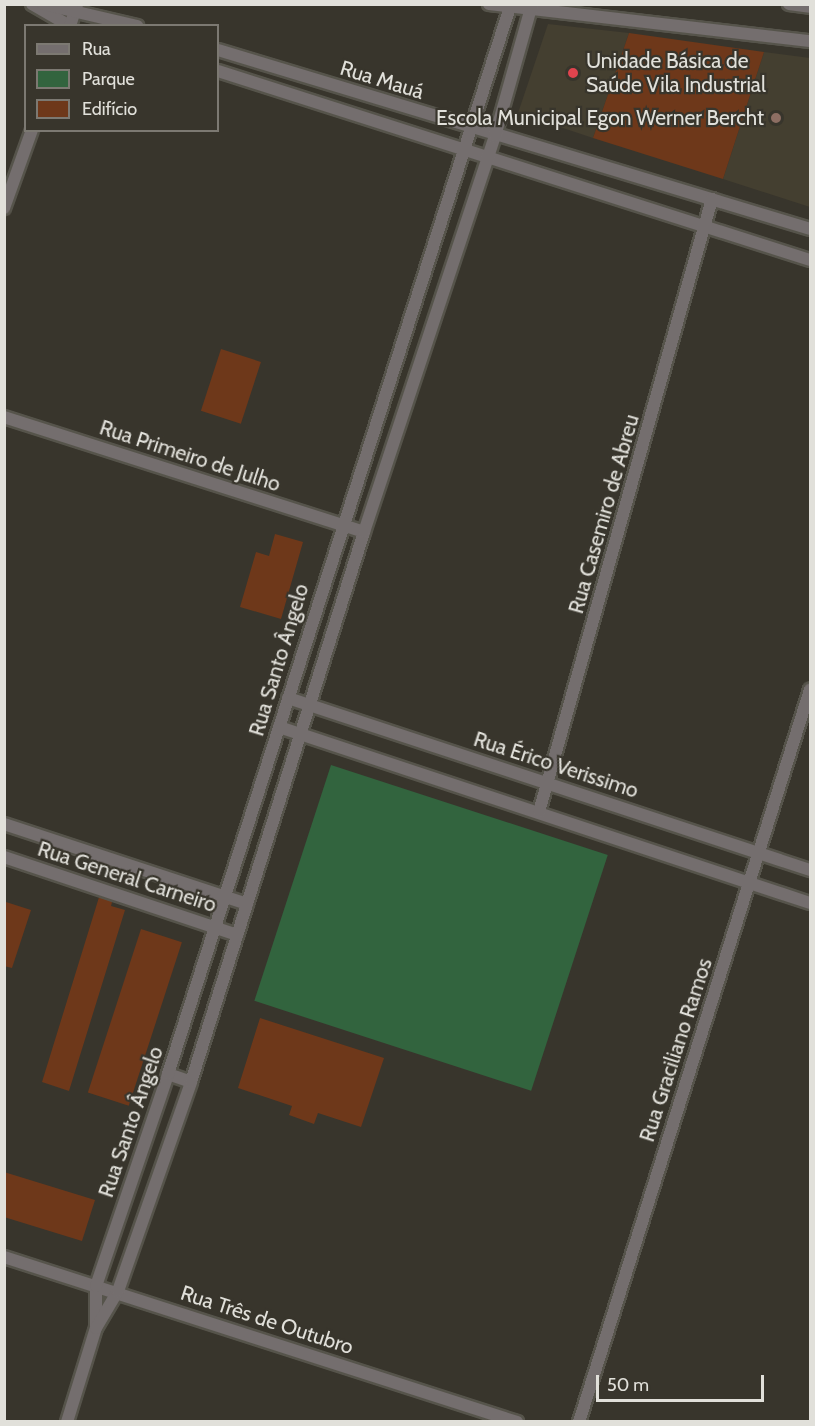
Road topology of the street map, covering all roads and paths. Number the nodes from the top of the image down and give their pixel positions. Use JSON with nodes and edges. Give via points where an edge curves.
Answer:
{"nodes":[{"id":1,"x":32,"y":4,"type":"edge"},
{"id":2,"x":43,"y":4,"type":"edge"},
{"id":3,"x":489,"y":4,"type":"edge"},
{"id":4,"x":789,"y":4,"type":"edge"},
{"id":5,"x":511,"y":6,"type":"edge"},
{"id":6,"x":76,"y":7,"type":"edge"},
{"id":7,"x":532,"y":7,"type":"edge"},
{"id":8,"x":810,"y":7,"type":"edge"},
{"id":9,"x":67,"y":24,"type":"edge"},
{"id":10,"x":71,"y":24,"type":"edge"},
{"id":11,"x":131,"y":24,"type":"edge"},
{"id":12,"x":810,"y":41,"type":"edge"},
{"id":13,"x":219,"y":50,"type":"edge"},
{"id":14,"x":219,"y":71,"type":"edge"},
{"id":15,"x":471,"y":128,"type":"junction"},
{"id":16,"x":31,"y":132,"type":"edge"},
{"id":17,"x":495,"y":136,"type":"junction"},
{"id":18,"x":465,"y":148,"type":"junction"},
{"id":19,"x":488,"y":155,"type":"junction"},
{"id":20,"x":712,"y":199,"type":"junction"},
{"id":21,"x":4,"y":208,"type":"edge"},
{"id":22,"x":707,"y":226,"type":"junction"},
{"id":23,"x":810,"y":229,"type":"edge"},
{"id":24,"x":810,"y":260,"type":"edge"},
{"id":25,"x":4,"y":417,"type":"edge"},
{"id":26,"x":341,"y":526,"type":"junction"},
{"id":27,"x":364,"y":532,"type":"junction"},
{"id":28,"x":810,"y":690,"type":"edge"},
{"id":29,"x":288,"y":698,"type":"junction"},
{"id":30,"x":310,"y":705,"type":"junction"},
{"id":31,"x":279,"y":728,"type":"junction"},
{"id":32,"x":300,"y":735,"type":"junction"},
{"id":33,"x":548,"y":782,"type":"junction"},
{"id":34,"x":539,"y":812,"type":"junction"},
{"id":35,"x":4,"y":824,"type":"edge"},
{"id":36,"x":758,"y":853,"type":"junction"},
{"id":37,"x":4,"y":857,"type":"edge"},
{"id":38,"x":810,"y":870,"type":"edge"},
{"id":39,"x":748,"y":884,"type":"junction"},
{"id":40,"x":225,"y":896,"type":"junction"},
{"id":41,"x":810,"y":903,"type":"edge"},
{"id":42,"x":247,"y":904,"type":"junction"},
{"id":43,"x":215,"y":927,"type":"junction"},
{"id":44,"x":237,"y":935,"type":"junction"},
{"id":45,"x":168,"y":1074,"type":"junction"},
{"id":46,"x":191,"y":1082,"type":"junction"},
{"id":47,"x":4,"y":1257,"type":"edge"},
{"id":48,"x":96,"y":1286,"type":"junction"},
{"id":49,"x":118,"y":1291,"type":"junction"},
{"id":50,"x":96,"y":1329,"type":"junction"},
{"id":51,"x":68,"y":1422,"type":"edge"},
{"id":52,"x":517,"y":1422,"type":"edge"},
{"id":53,"x":579,"y":1422,"type":"edge"}],
"edges":[{"from":1,"to":9,"type":"street"},
{"from":2,"to":6,"type":"street"},
{"from":3,"to":5,"type":"street"},
{"from":4,"to":8,"type":"street"},
{"from":5,"to":7,"type":"street"},
{"from":5,"to":15,"type":"street","name":"Rua Santo Ângelo"},
{"from":6,"to":10,"type":"street"},
{"from":6,"to":11,"type":"street"},
{"from":7,"to":12,"type":"street"},
{"from":7,"to":17,"type":"street","name":"Rua Santo Ângelo"},
{"from":13,"to":15,"type":"street","name":"Rua Mauá"},
{"from":14,"to":18,"type":"street"},
{"from":15,"to":17,"type":"street","name":"Rua Mauá"},
{"from":15,"to":18,"type":"street","name":"Rua Santo Ângelo"},
{"from":16,"to":21,"type":"street"},
{"from":17,"to":19,"type":"street","name":"Rua Santo Ângelo"},
{"from":17,"to":20,"type":"street","name":"Rua Mauá"},
{"from":18,"to":19,"type":"street"},
{"from":18,"to":26,"type":"street","name":"Rua Santo Ângelo"},
{"from":19,"to":22,"type":"street"},
{"from":19,"to":27,"type":"street","name":"Rua Santo Ângelo"},
{"from":20,"to":22,"type":"street","name":"Rua Casemiro de Abreu"},
{"from":20,"to":23,"type":"street","name":"Rua Mauá"},
{"from":22,"to":24,"type":"street"},
{"from":22,"to":33,"type":"street","name":"Rua Casemiro de Abreu"},
{"from":25,"to":26,"type":"street","name":"Rua Primeiro de Julho"},
{"from":26,"to":27,"type":"street","name":"Rua Primeiro de Julho"},
{"from":26,"to":29,"type":"street","name":"Rua Santo Ângelo"},
{"from":27,"to":30,"type":"street","name":"Rua Santo Ângelo"},
{"from":28,"to":36,"type":"street","name":"Rua Graciliano Ramos"},
{"from":29,"to":30,"type":"street","name":"Rua Érico Verissimo"},
{"from":29,"to":31,"type":"street","name":"Rua Santo Ângelo"},
{"from":30,"to":32,"type":"street","name":"Rua Santo Ângelo"},
{"from":30,"to":33,"type":"street","name":"Rua Érico Verissimo"},
{"from":31,"to":32,"type":"street"},
{"from":31,"to":40,"type":"street","name":"Rua Santo Ângelo"},
{"from":32,"to":34,"type":"street"},
{"from":32,"to":42,"type":"street","name":"Rua Santo Ângelo"},
{"from":33,"to":34,"type":"street","name":"Rua Casemiro de Abreu"},
{"from":33,"to":36,"type":"street","name":"Rua Érico Verissimo"},
{"from":34,"to":39,"type":"street"},
{"from":35,"to":40,"type":"street"},
{"from":36,"to":38,"type":"street","name":"Rua Érico Verissimo"},
{"from":36,"to":39,"type":"street","name":"Rua Graciliano Ramos"},
{"from":37,"to":43,"type":"street","name":"Rua General Carneiro"},
{"from":39,"to":41,"type":"street"},
{"from":39,"to":53,"type":"street","name":"Rua Graciliano Ramos"},
{"from":40,"to":42,"type":"street"},
{"from":40,"to":43,"type":"street","name":"Rua Santo Ângelo"},
{"from":42,"to":44,"type":"street","name":"Rua Santo Ângelo"},
{"from":43,"to":44,"type":"street","name":"Rua General Carneiro"},
{"from":43,"to":45,"type":"street","name":"Rua Santo Ângelo"},
{"from":44,"to":46,"type":"street","name":"Rua Santo Ângelo"},
{"from":45,"to":46,"type":"street"},
{"from":45,"to":48,"type":"street","name":"Rua Santo Ângelo"},
{"from":46,"to":49,"type":"street","name":"Rua Santo Ângelo"},
{"from":47,"to":48,"type":"street","name":"Rua Três de Outubro"},
{"from":48,"to":49,"type":"street","name":"Rua Três de Outubro"},
{"from":48,"to":50,"type":"street","name":"Rua Santo Ângelo"},
{"from":49,"to":50,"type":"street","name":"Rua Santo Ângelo"},
{"from":49,"to":52,"type":"street","name":"Rua Três de Outubro"},
{"from":50,"to":51,"type":"street","name":"Rua Santo Ângelo"}]}
